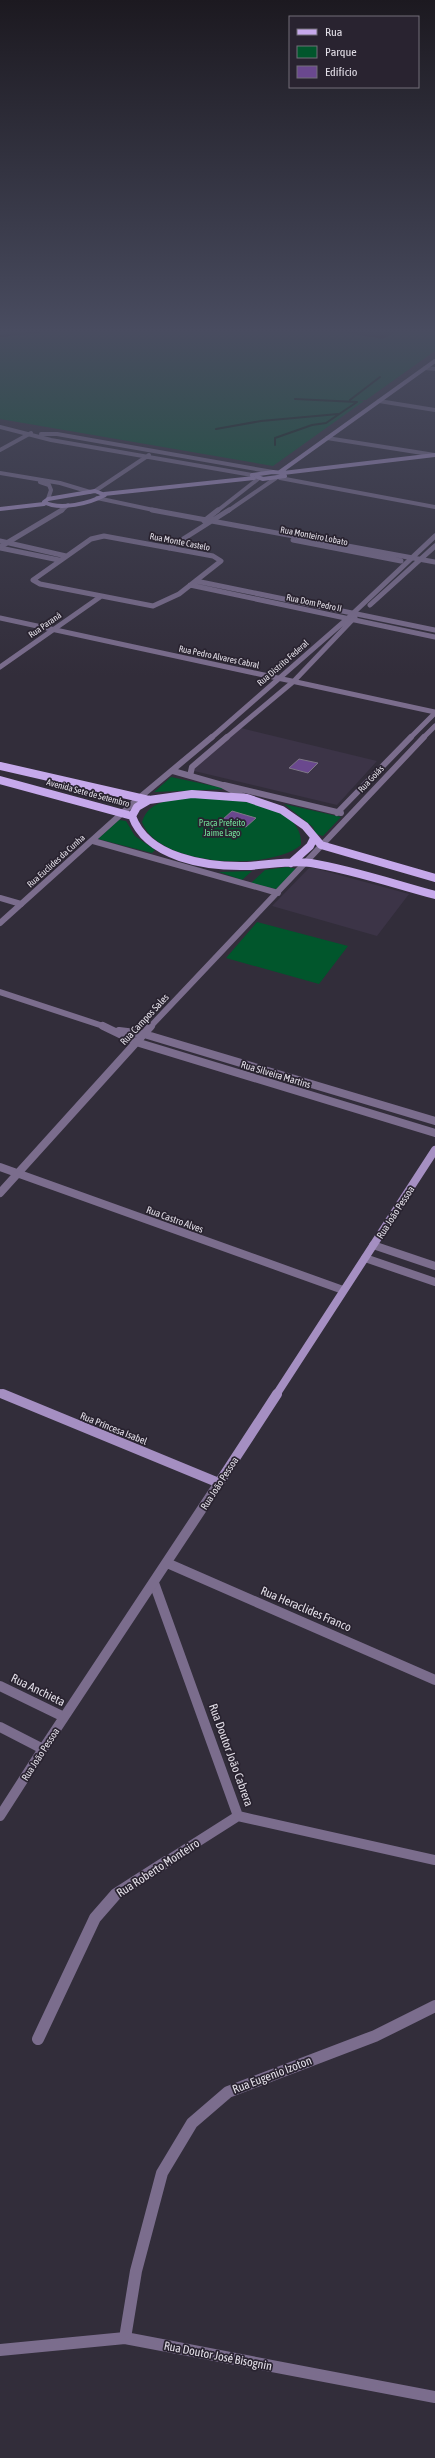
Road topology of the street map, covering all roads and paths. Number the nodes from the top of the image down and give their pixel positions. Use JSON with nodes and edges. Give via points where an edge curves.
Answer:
{"nodes":[{"id":1,"x":89,"y":447,"type":"edge"},
{"id":2,"x":125,"y":447,"type":"edge"},
{"id":3,"x":316,"y":447,"type":"edge"},
{"id":4,"x":380,"y":447,"type":"edge"},
{"id":5,"x":409,"y":447,"type":"edge"},
{"id":6,"x":435,"y":451,"type":"edge"},
{"id":7,"x":154,"y":452,"type":"junction"},
{"id":8,"x":435,"y":456,"type":"edge"},
{"id":9,"x":147,"y":457,"type":"junction"},
{"id":10,"x":273,"y":472,"type":"junction"},
{"id":11,"x":0,"y":473,"type":"edge"},
{"id":12,"x":283,"y":474,"type":"junction"},
{"id":13,"x":255,"y":477,"type":"junction"},
{"id":14,"x":28,"y":478,"type":"junction"},
{"id":15,"x":278,"y":478,"type":"junction"},
{"id":16,"x":92,"y":491,"type":"junction"},
{"id":17,"x":104,"y":494,"type":"junction"},
{"id":18,"x":97,"y":498,"type":"junction"},
{"id":19,"x":46,"y":501,"type":"junction"},
{"id":20,"x":435,"y":503,"type":"edge"},
{"id":21,"x":68,"y":504,"type":"junction"},
{"id":22,"x":4,"y":505,"type":"edge"},
{"id":23,"x":49,"y":506,"type":"junction"},
{"id":24,"x":435,"y":507,"type":"edge"},
{"id":25,"x":0,"y":509,"type":"edge"},
{"id":26,"x":51,"y":517,"type":"junction"},
{"id":27,"x":205,"y":520,"type":"junction"},
{"id":28,"x":212,"y":522,"type":"junction"},
{"id":29,"x":197,"y":529,"type":"junction"},
{"id":30,"x":435,"y":536,"type":"edge"},
{"id":31,"x":0,"y":542,"type":"edge"},
{"id":32,"x":7,"y":543,"type":"junction"},
{"id":33,"x":435,"y":546,"type":"edge"},
{"id":34,"x":0,"y":547,"type":"edge"},
{"id":35,"x":168,"y":548,"type":"junction"},
{"id":36,"x":66,"y":556,"type":"junction"},
{"id":37,"x":410,"y":557,"type":"junction"},
{"id":38,"x":422,"y":559,"type":"junction"},
{"id":39,"x":59,"y":560,"type":"junction"},
{"id":40,"x":406,"y":562,"type":"junction"},
{"id":41,"x":435,"y":562,"type":"edge"},
{"id":42,"x":416,"y":564,"type":"junction"},
{"id":43,"x":435,"y":567,"type":"edge"},
{"id":44,"x":196,"y":580,"type":"junction"},
{"id":45,"x":190,"y":585,"type":"junction"},
{"id":46,"x":100,"y":597,"type":"junction"},
{"id":47,"x":353,"y":613,"type":"junction"},
{"id":48,"x":358,"y":615,"type":"junction"},
{"id":49,"x":0,"y":618,"type":"edge"},
{"id":50,"x":346,"y":619,"type":"junction"},
{"id":51,"x":353,"y":620,"type":"junction"},
{"id":52,"x":53,"y":630,"type":"junction"},
{"id":53,"x":435,"y":630,"type":"edge"},
{"id":54,"x":435,"y":637,"type":"edge"},
{"id":55,"x":0,"y":667,"type":"edge"},
{"id":56,"x":280,"y":678,"type":"junction"},
{"id":57,"x":294,"y":681,"type":"junction"},
{"id":58,"x":435,"y":712,"type":"edge"},
{"id":59,"x":435,"y":726,"type":"edge"},
{"id":60,"x":387,"y":761,"type":"junction"},
{"id":61,"x":398,"y":764,"type":"junction"},
{"id":62,"x":0,"y":766,"type":"edge"},
{"id":63,"x":173,"y":771,"type":"junction"},
{"id":64,"x":190,"y":774,"type":"junction"},
{"id":65,"x":40,"y":776,"type":"junction"},
{"id":66,"x":0,"y":780,"type":"edge"},
{"id":67,"x":222,"y":785,"type":"junction"},
{"id":68,"x":31,"y":788,"type":"junction"},
{"id":69,"x":139,"y":798,"type":"junction"},
{"id":70,"x":246,"y":798,"type":"junction"},
{"id":71,"x":149,"y":800,"type":"junction"},
{"id":72,"x":258,"y":801,"type":"junction"},
{"id":73,"x":295,"y":803,"type":"junction"},
{"id":74,"x":124,"y":812,"type":"junction"},
{"id":75,"x":336,"y":812,"type":"junction"},
{"id":76,"x":349,"y":815,"type":"junction"},
{"id":77,"x":132,"y":816,"type":"junction"},
{"id":78,"x":314,"y":838,"type":"junction"},
{"id":79,"x":93,"y":841,"type":"junction"},
{"id":80,"x":321,"y":845,"type":"junction"},
{"id":81,"x":175,"y":854,"type":"junction"},
{"id":82,"x":146,"y":856,"type":"junction"},
{"id":83,"x":200,"y":861,"type":"junction"},
{"id":84,"x":306,"y":862,"type":"junction"},
{"id":85,"x":291,"y":863,"type":"junction"},
{"id":86,"x":218,"y":876,"type":"junction"},
{"id":87,"x":435,"y":878,"type":"edge"},
{"id":88,"x":278,"y":893,"type":"junction"},
{"id":89,"x":435,"y":895,"type":"edge"},
{"id":90,"x":0,"y":898,"type":"edge"},
{"id":91,"x":21,"y":904,"type":"junction"},
{"id":92,"x":0,"y":923,"type":"edge"},
{"id":93,"x":0,"y":992,"type":"edge"},
{"id":94,"x":114,"y":1030,"type":"junction"},
{"id":95,"x":144,"y":1034,"type":"junction"},
{"id":96,"x":136,"y":1042,"type":"junction"},
{"id":97,"x":261,"y":1069,"type":"junction"},
{"id":98,"x":254,"y":1078,"type":"junction"},
{"id":99,"x":435,"y":1121,"type":"edge"},
{"id":100,"x":435,"y":1133,"type":"edge"},
{"id":101,"x":435,"y":1150,"type":"edge"},
{"id":102,"x":0,"y":1167,"type":"edge"},
{"id":103,"x":17,"y":1173,"type":"junction"},
{"id":104,"x":0,"y":1193,"type":"edge"},
{"id":105,"x":373,"y":1245,"type":"junction"},
{"id":106,"x":365,"y":1258,"type":"junction"},
{"id":107,"x":435,"y":1266,"type":"edge"},
{"id":108,"x":435,"y":1282,"type":"edge"},
{"id":109,"x":343,"y":1290,"type":"junction"},
{"id":110,"x":0,"y":1393,"type":"edge"},
{"id":111,"x":219,"y":1483,"type":"junction"},
{"id":112,"x":167,"y":1563,"type":"junction"},
{"id":113,"x":154,"y":1583,"type":"junction"},
{"id":114,"x":435,"y":1680,"type":"edge"},
{"id":115,"x":0,"y":1686,"type":"edge"},
{"id":116,"x":64,"y":1717,"type":"junction"},
{"id":117,"x":0,"y":1727,"type":"edge"},
{"id":118,"x":43,"y":1749,"type":"junction"},
{"id":119,"x":0,"y":1816,"type":"edge"},
{"id":120,"x":238,"y":1816,"type":"junction"},
{"id":121,"x":435,"y":1860,"type":"edge"},
{"id":122,"x":435,"y":2006,"type":"edge"},
{"id":123,"x":38,"y":2039,"type":"dead end"},
{"id":124,"x":125,"y":2338,"type":"junction"},
{"id":125,"x":0,"y":2350,"type":"edge"},
{"id":126,"x":435,"y":2397,"type":"edge"}],
"edges":[{"from":1,"to":9,"type":"street"},
{"from":2,"to":7,"type":"street"},
{"from":3,"to":12,"type":"main road"},
{"from":4,"to":8,"type":"street"},
{"from":5,"to":6,"type":"street"},
{"from":7,"to":9,"type":"street"},
{"from":7,"to":10,"type":"street"},
{"from":8,"to":12,"type":"main road"},
{"from":9,"to":13,"type":"street"},
{"from":9,"to":16,"type":"street"},
{"from":10,"to":12,"type":"main road"},
{"from":10,"to":13,"type":"main road"},
{"from":11,"to":14,"type":"street"},
{"from":12,"to":15,"type":"main road"},
{"from":12,"to":20,"type":"street"},
{"from":13,"to":15,"type":"main road"},
{"from":13,"to":17,"type":"main road"},
{"from":13,"to":27,"type":"street"},
{"from":14,"to":16,"type":"street"},
{"from":14,"to":19,"type":"street","via":[[49,485],[51,490]]},
{"from":15,"to":24,"type":"street"},
{"from":15,"to":28,"type":"street"},
{"from":16,"to":17,"type":"main road"},
{"from":16,"to":19,"type":"main road"},
{"from":17,"to":18,"type":"main road","via":[[103,497]]},
{"from":18,"to":21,"type":"main road"},
{"from":18,"to":27,"type":"street","name":"Rua Monteiro Lobato"},
{"from":19,"to":22,"type":"main road"},
{"from":19,"to":23,"type":"main road"},
{"from":21,"to":23,"type":"main road"},
{"from":21,"to":26,"type":"street"},
{"from":22,"to":25,"type":"main road"},
{"from":23,"to":26,"type":"street","via":[[52,509]]},
{"from":26,"to":32,"type":"street"},
{"from":27,"to":28,"type":"street","name":"Rua Monteiro Lobato"},
{"from":27,"to":29,"type":"street"},
{"from":28,"to":29,"type":"street"},
{"from":28,"to":37,"type":"street","name":"Rua Monteiro Lobato"},
{"from":28,"to":40,"type":"street","name":"Rua Monteiro Lobato"},
{"from":29,"to":35,"type":"street"},
{"from":30,"to":37,"type":"street","name":"Rua Distrito Federal"},
{"from":31,"to":32,"type":"street"},
{"from":32,"to":34,"type":"street"},
{"from":32,"to":36,"type":"street"},
{"from":33,"to":38,"type":"street","name":"Rua Distrito Federal"},
{"from":34,"to":39,"type":"street"},
{"from":35,"to":36,"type":"street","name":"Rua Monte Castelo","via":[[104,536],[91,539]]},
{"from":35,"to":44,"type":"street","name":"Rua Monte Castelo","via":[[213,556],[221,561]]},
{"from":36,"to":39,"type":"street","name":"Rua Monte Castelo"},
{"from":37,"to":38,"type":"street","name":"Rua Monteiro Lobato"},
{"from":37,"to":40,"type":"street","name":"Rua Distrito Federal"},
{"from":38,"to":41,"type":"street","name":"Rua Monteiro Lobato"},
{"from":38,"to":42,"type":"street","name":"Rua Distrito Federal"},
{"from":39,"to":46,"type":"street","name":"Rua Monte Castelo","via":[[33,580],[40,584]]},
{"from":40,"to":42,"type":"street","name":"Rua Monteiro Lobato"},
{"from":40,"to":47,"type":"street","name":"Rua Distrito Federal"},
{"from":42,"to":43,"type":"street","name":"Rua Monteiro Lobato"},
{"from":42,"to":48,"type":"street","name":"Rua Distrito Federal"},
{"from":44,"to":45,"type":"street","name":"Rua Monte Castelo"},
{"from":44,"to":47,"type":"street","name":"Rua Dom Pedro II"},
{"from":45,"to":46,"type":"street","name":"Rua Monte Castelo","via":[[153,606]]},
{"from":45,"to":50,"type":"street","name":"Rua Dom Pedro II"},
{"from":46,"to":52,"type":"street","name":"Rua Paraná"},
{"from":47,"to":48,"type":"street","name":"Rua Dom Pedro II"},
{"from":47,"to":50,"type":"street","name":"Rua Distrito Federal"},
{"from":48,"to":51,"type":"street","name":"Rua Distrito Federal"},
{"from":48,"to":53,"type":"street","name":"Rua Dom Pedro II"},
{"from":49,"to":52,"type":"street","name":"Rua Pedro Alvares Cabral"},
{"from":50,"to":51,"type":"street","name":"Rua Dom Pedro II"},
{"from":50,"to":56,"type":"street","name":"Rua Distrito Federal"},
{"from":51,"to":54,"type":"street","name":"Rua Dom Pedro II"},
{"from":51,"to":57,"type":"street","name":"Rua Distrito Federal"},
{"from":52,"to":55,"type":"street","name":"Rua Paraná"},
{"from":52,"to":56,"type":"street","name":"Rua Pedro Alvares Cabral"},
{"from":56,"to":57,"type":"street","name":"Rua Pedro Alvares Cabral"},
{"from":56,"to":63,"type":"street","name":"Rua Distrito Federal"},
{"from":57,"to":58,"type":"street","name":"Rua Pedro Alvares Cabral"},
{"from":57,"to":64,"type":"street","name":"Rua Distrito Federal"},
{"from":58,"to":60,"type":"street","name":"Rua Goiás"},
{"from":59,"to":61,"type":"street","name":"Rua Goiás"},
{"from":60,"to":61,"type":"street"},
{"from":60,"to":75,"type":"street","name":"Rua Goiás"},
{"from":61,"to":76,"type":"street","name":"Rua Goiás"},
{"from":62,"to":65,"type":"main road","name":"Avenida Sete de Setembro"},
{"from":63,"to":64,"type":"street"},
{"from":63,"to":69,"type":"street","name":"Rua Distrito Federal"},
{"from":64,"to":67,"type":"street"},
{"from":65,"to":68,"type":"main road"},
{"from":65,"to":69,"type":"main road","name":"Avenida Sete de Setembro"},
{"from":66,"to":68,"type":"main road","name":"Avenida Sete de Setembro"},
{"from":67,"to":70,"type":"street"},
{"from":67,"to":73,"type":"street"},
{"from":68,"to":74,"type":"main road","name":"Avenida Sete de Setembro"},
{"from":69,"to":71,"type":"main road","name":"Avenida Sete de Setembro"},
{"from":69,"to":74,"type":"street","name":"Rua Euclides da Cunha"},
{"from":70,"to":71,"type":"main road","name":"Avenida Sete de Setembro","via":[[192,794]]},
{"from":70,"to":72,"type":"main road","name":"Avenida Sete de Setembro"},
{"from":71,"to":77,"type":"main road","via":[[137,807]]},
{"from":72,"to":73,"type":"street"},
{"from":72,"to":78,"type":"main road","name":"Avenida Sete de Setembro","via":[[294,818],[305,826]]},
{"from":73,"to":75,"type":"street"},
{"from":74,"to":77,"type":"main road","name":"Avenida Sete de Setembro"},
{"from":74,"to":79,"type":"street","name":"Rua Euclides da Cunha"},
{"from":75,"to":76,"type":"street"},
{"from":76,"to":80,"type":"street","name":"Rua Goiás"},
{"from":77,"to":81,"type":"main road","name":"Avenida Sete de Setembro","via":[[132,822],[141,836],[161,850]]},
{"from":78,"to":80,"type":"main road","name":"Avenida Sete de Setembro"},
{"from":78,"to":85,"type":"main road","via":[[310,846]]},
{"from":79,"to":82,"type":"street"},
{"from":79,"to":91,"type":"street","name":"Rua Euclides da Cunha"},
{"from":80,"to":84,"type":"street","name":"Rua Goiás"},
{"from":80,"to":87,"type":"main road","name":"Avenida Sete de Setembro"},
{"from":81,"to":82,"type":"street"},
{"from":81,"to":83,"type":"main road","name":"Avenida Sete de Setembro"},
{"from":82,"to":86,"type":"street"},
{"from":83,"to":85,"type":"main road","name":"Avenida Sete de Setembro","via":[[246,866]]},
{"from":83,"to":86,"type":"street"},
{"from":84,"to":85,"type":"main road","name":"Avenida Sete de Setembro"},
{"from":84,"to":88,"type":"street","name":"Rua Campos Sales"},
{"from":84,"to":89,"type":"main road","name":"Avenida Sete de Setembro","via":[[330,866]]},
{"from":86,"to":88,"type":"street"},
{"from":88,"to":95,"type":"street","name":"Rua Campos Sales"},
{"from":90,"to":91,"type":"street"},
{"from":91,"to":92,"type":"street","name":"Rua Euclides da Cunha"},
{"from":93,"to":94,"type":"street","name":"Rua Silveira Martins"},
{"from":94,"to":95,"type":"street","name":"Rua Silveira Martins"},
{"from":94,"to":96,"type":"street","name":"Rua Silveira Martins"},
{"from":95,"to":96,"type":"street","name":"Rua Campos Sales"},
{"from":95,"to":97,"type":"street","name":"Rua Silveira Martins"},
{"from":96,"to":98,"type":"street","name":"Rua Silveira Martins"},
{"from":96,"to":103,"type":"street","name":"Rua Campos Sales"},
{"from":97,"to":98,"type":"street"},
{"from":97,"to":99,"type":"street","name":"Rua Silveira Martins"},
{"from":98,"to":100,"type":"street","name":"Rua Silveira Martins"},
{"from":101,"to":105,"type":"main road","name":"Rua João Pessoa"},
{"from":102,"to":103,"type":"street","name":"Rua Castro Alves"},
{"from":103,"to":104,"type":"street","name":"Rua Campos Sales"},
{"from":103,"to":109,"type":"street","name":"Rua Castro Alves"},
{"from":105,"to":106,"type":"main road","name":"Rua João Pessoa"},
{"from":105,"to":107,"type":"street"},
{"from":106,"to":108,"type":"street"},
{"from":106,"to":109,"type":"main road","name":"Rua João Pessoa"},
{"from":109,"to":111,"type":"main road","name":"Rua João Pessoa"},
{"from":110,"to":111,"type":"main road","name":"Rua Princesa Isabel"},
{"from":111,"to":112,"type":"street","name":"Rua João Pessoa"},
{"from":112,"to":113,"type":"street","name":"Rua João Pessoa"},
{"from":112,"to":114,"type":"street","name":"Rua Heraclides Franco"},
{"from":113,"to":116,"type":"street","name":"Rua João Pessoa"},
{"from":113,"to":120,"type":"street","name":"Rua Doutor João Cabrera"},
{"from":115,"to":116,"type":"street","name":"Rua Anchieta"},
{"from":116,"to":118,"type":"street","name":"Rua João Pessoa"},
{"from":117,"to":118,"type":"street"},
{"from":118,"to":119,"type":"street","name":"Rua João Pessoa"},
{"from":120,"to":121,"type":"street","name":"Rua Doutor João Cabrera"},
{"from":120,"to":123,"type":"street","name":"Rua Roberto Monteiro","via":[[116,1894],[95,1918]]},
{"from":122,"to":124,"type":"street","name":"Rua Eugenio Izoton","via":[[374,2036],[228,2092],[192,2123],[162,2173],[136,2271]]},
{"from":124,"to":125,"type":"street","name":"Rua Doutor José Bisognin"},
{"from":124,"to":126,"type":"street","name":"Rua Doutor José Bisognin"}]}
